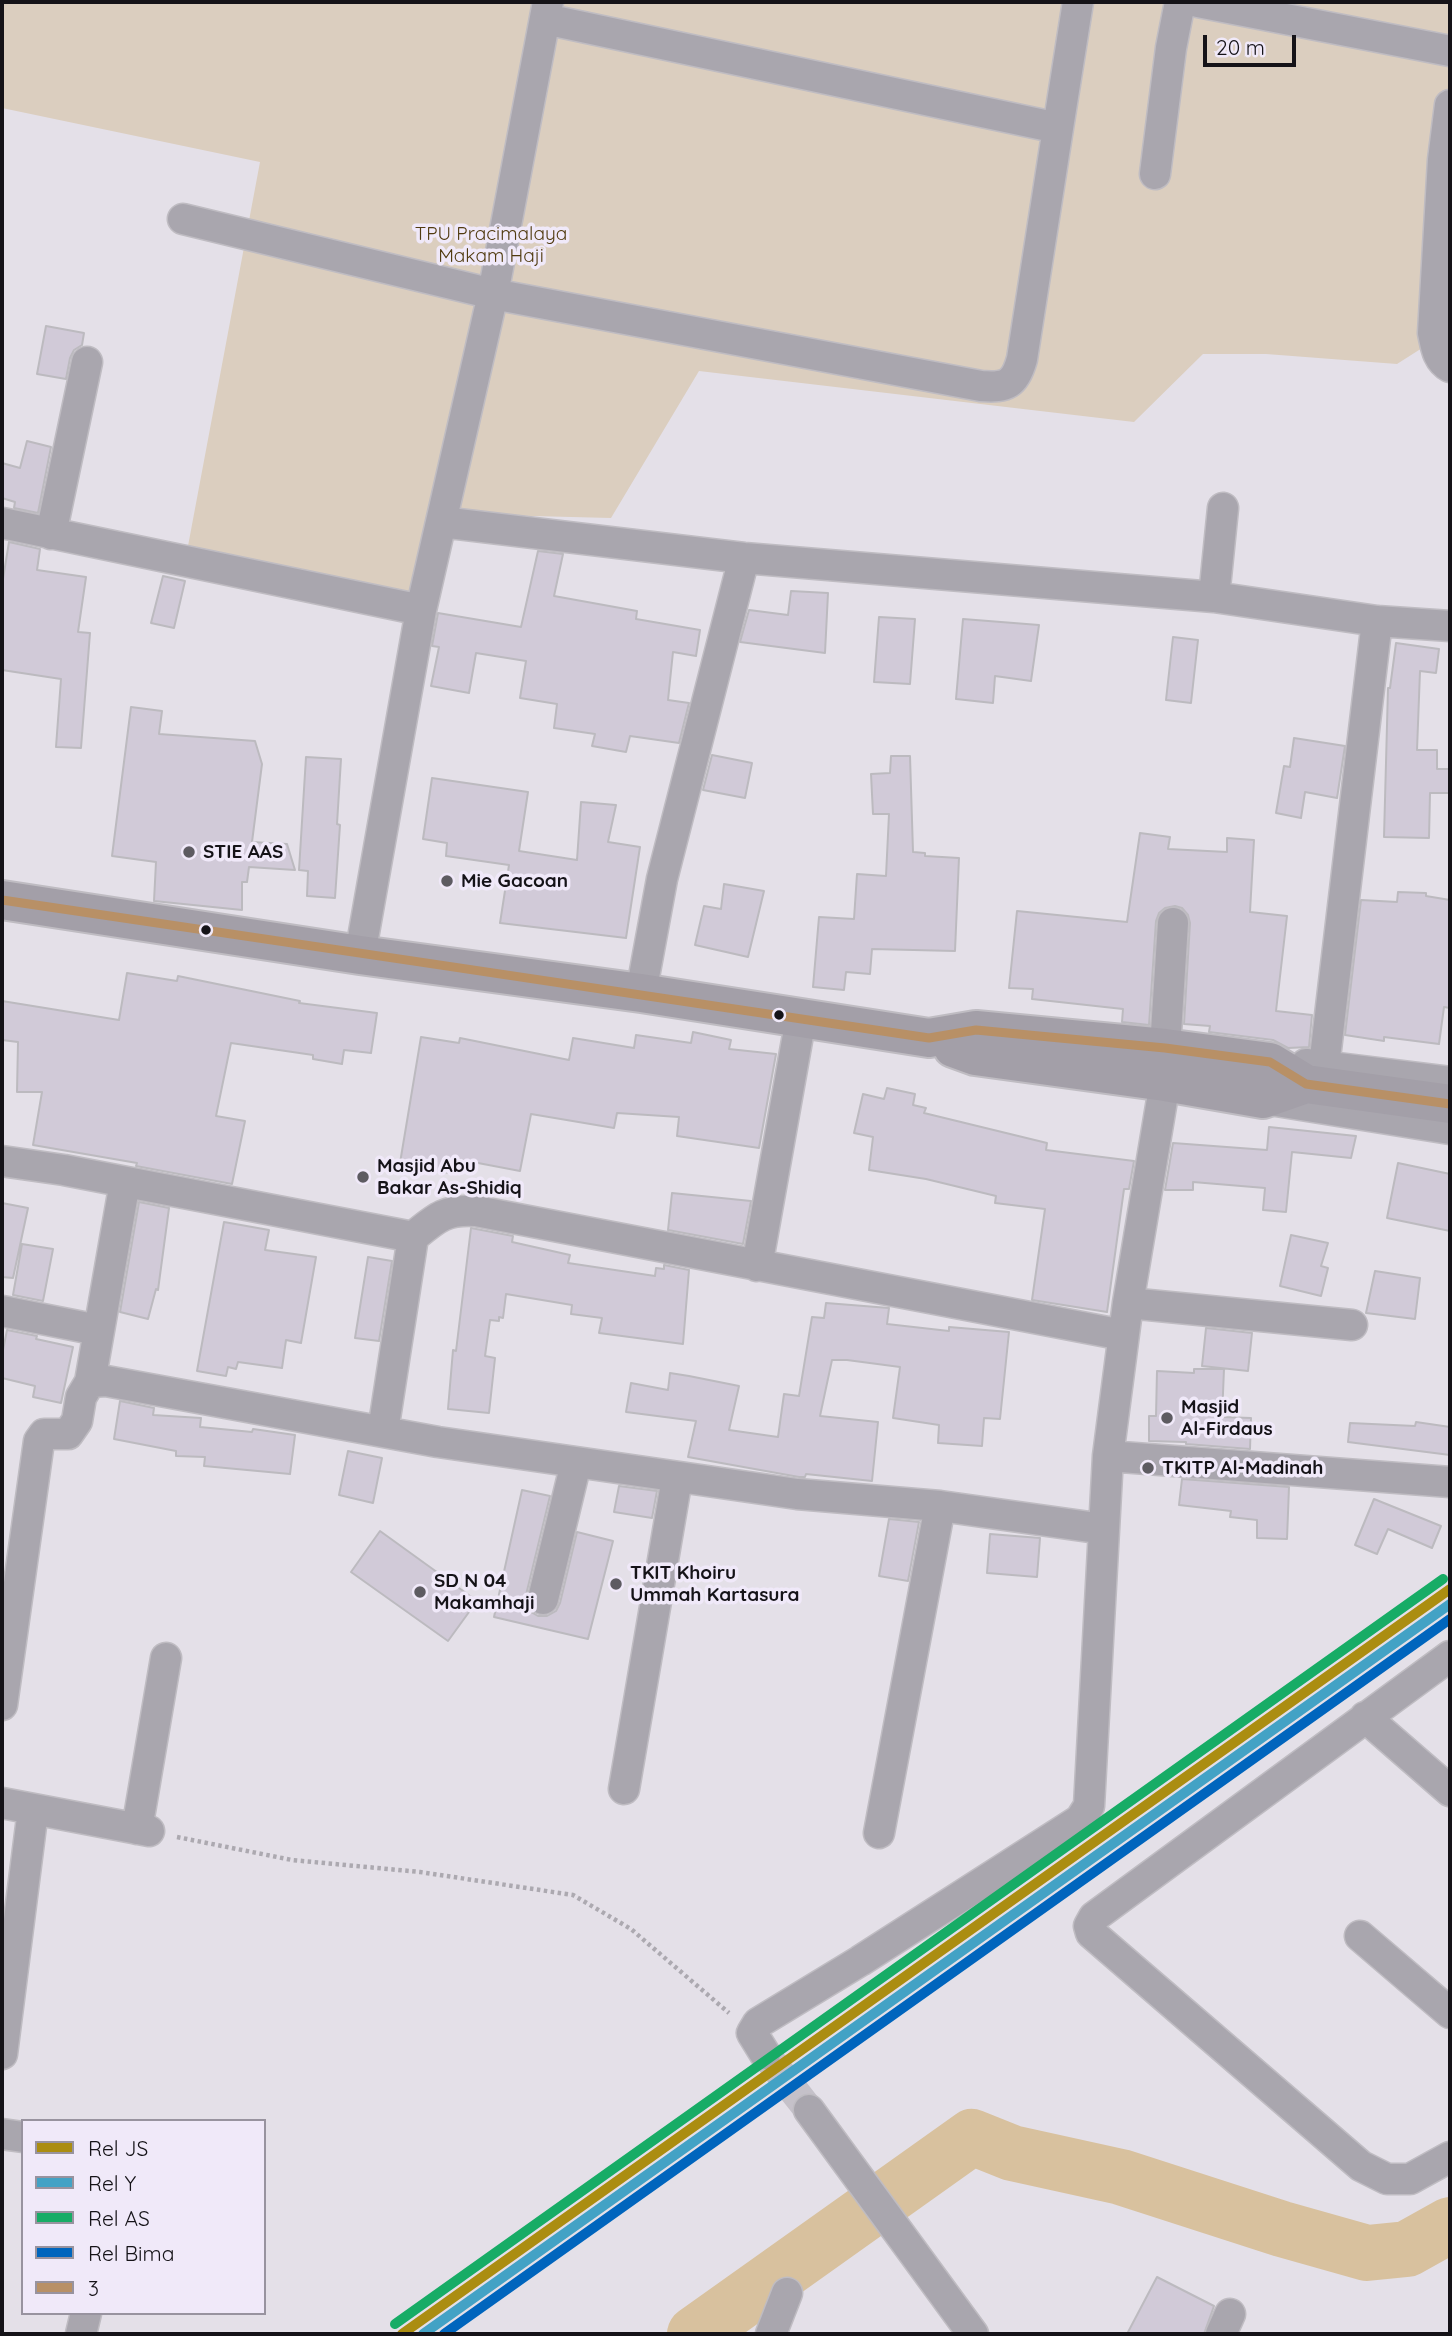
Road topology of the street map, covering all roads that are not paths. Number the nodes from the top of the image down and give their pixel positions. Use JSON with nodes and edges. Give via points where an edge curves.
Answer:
{"nodes":[{"id":1,"x":1078,"y":2,"type":"edge"},
{"id":2,"x":1180,"y":2,"type":"edge"},
{"id":3,"x":1198,"y":2,"type":"edge"},
{"id":4,"x":546,"y":10,"type":"edge"},
{"id":5,"x":1450,"y":51,"type":"edge"},
{"id":6,"x":1450,"y":105,"type":"edge"},
{"id":7,"x":1058,"y":128,"type":"junction"},
{"id":8,"x":1155,"y":174,"type":"dead end"},
{"id":9,"x":183,"y":219,"type":"dead end"},
{"id":10,"x":493,"y":294,"type":"junction"},
{"id":11,"x":87,"y":362,"type":"dead end"},
{"id":12,"x":1450,"y":367,"type":"edge"},
{"id":13,"x":1223,"y":508,"type":"dead end"},
{"id":14,"x":2,"y":523,"type":"edge"},
{"id":15,"x":441,"y":523,"type":"junction"},
{"id":16,"x":51,"y":534,"type":"junction"},
{"id":17,"x":744,"y":558,"type":"junction"},
{"id":18,"x":1214,"y":597,"type":"junction"},
{"id":19,"x":421,"y":610,"type":"junction"},
{"id":20,"x":1377,"y":621,"type":"junction"},
{"id":21,"x":1450,"y":626,"type":"edge"},
{"id":22,"x":2,"y":900,"type":"edge"},
{"id":23,"x":1173,"y":923,"type":"dead end"},
{"id":24,"x":360,"y":955,"type":"junction"},
{"id":25,"x":641,"y":993,"type":"junction"},
{"id":26,"x":801,"y":1018,"type":"junction"},
{"id":27,"x":1165,"y":1065,"type":"junction"},
{"id":28,"x":1315,"y":1074,"type":"junction"},
{"id":29,"x":1450,"y":1082,"type":"edge"},
{"id":30,"x":1263,"y":1099,"type":"junction"},
{"id":31,"x":1450,"y":1104,"type":"edge"},
{"id":32,"x":1450,"y":1129,"type":"edge"},
{"id":33,"x":2,"y":1161,"type":"edge"},
{"id":34,"x":125,"y":1182,"type":"junction"},
{"id":35,"x":413,"y":1237,"type":"junction"},
{"id":36,"x":757,"y":1266,"type":"junction"},
{"id":37,"x":1128,"y":1303,"type":"junction"},
{"id":38,"x":2,"y":1311,"type":"edge"},
{"id":39,"x":1352,"y":1325,"type":"dead end"},
{"id":40,"x":98,"y":1330,"type":"junction"},
{"id":41,"x":1123,"y":1335,"type":"junction"},
{"id":42,"x":90,"y":1382,"type":"junction"},
{"id":43,"x":383,"y":1431,"type":"junction"},
{"id":44,"x":1108,"y":1456,"type":"junction"},
{"id":45,"x":576,"y":1463,"type":"junction"},
{"id":46,"x":677,"y":1478,"type":"junction"},
{"id":47,"x":1450,"y":1482,"type":"edge"},
{"id":48,"x":940,"y":1506,"type":"junction"},
{"id":49,"x":1104,"y":1529,"type":"junction"},
{"id":50,"x":543,"y":1599,"type":"dead end"},
{"id":51,"x":1450,"y":1656,"type":"edge"},
{"id":52,"x":166,"y":1658,"type":"dead end"},
{"id":53,"x":2,"y":1705,"type":"edge"},
{"id":54,"x":1365,"y":1717,"type":"junction"},
{"id":55,"x":624,"y":1789,"type":"dead end"},
{"id":56,"x":1450,"y":1791,"type":"edge"},
{"id":57,"x":2,"y":1803,"type":"edge"},
{"id":58,"x":33,"y":1810,"type":"junction"},
{"id":59,"x":879,"y":1833,"type":"dead end"},
{"id":60,"x":1360,"y":1936,"type":"dead end"},
{"id":61,"x":1450,"y":2013,"type":"edge"},
{"id":62,"x":759,"y":2043,"type":"road end"},
{"id":63,"x":2,"y":2054,"type":"edge"},
{"id":64,"x":809,"y":2110,"type":"tunnel mouth"},
{"id":65,"x":2,"y":2134,"type":"edge"},
{"id":66,"x":21,"y":2137,"type":"edge"},
{"id":67,"x":1450,"y":2157,"type":"edge"},
{"id":68,"x":787,"y":2293,"type":"dead end"},
{"id":69,"x":86,"y":2315,"type":"edge"},
{"id":70,"x":81,"y":2334,"type":"edge"},
{"id":71,"x":771,"y":2334,"type":"edge"},
{"id":72,"x":973,"y":2334,"type":"edge"}],
"edges":[{"from":1,"to":7,"type":"street"},
{"from":2,"to":8,"type":"street"},
{"from":3,"to":5,"type":"street"},
{"from":4,"to":7,"type":"street"},
{"from":4,"to":10,"type":"street"},
{"from":6,"to":12,"type":"street","via":[[1433,332],[1438,354]]},
{"from":7,"to":10,"type":"street","via":[[1022,359],[1012,382],[996,387]]},
{"from":9,"to":10,"type":"street"},
{"from":10,"to":15,"type":"street"},
{"from":11,"to":16,"type":"street"},
{"from":13,"to":18,"type":"street"},
{"from":14,"to":16,"type":"street"},
{"from":15,"to":17,"type":"street"},
{"from":15,"to":19,"type":"street"},
{"from":16,"to":19,"type":"street"},
{"from":17,"to":18,"type":"street"},
{"from":17,"to":25,"type":"street","via":[[662,879]]},
{"from":18,"to":20,"type":"street"},
{"from":19,"to":24,"type":"street"},
{"from":20,"to":21,"type":"street"},
{"from":20,"to":28,"type":"street"},
{"from":22,"to":24,"type":"main road"},
{"from":23,"to":27,"type":"street"},
{"from":24,"to":25,"type":"main road"},
{"from":25,"to":26,"type":"main road"},
{"from":26,"to":27,"type":"main road","via":[[929,1038],[975,1056]]},
{"from":26,"to":36,"type":"street"},
{"from":27,"to":28,"type":"main road","via":[[1270,1062]]},
{"from":27,"to":30,"type":"main road"},
{"from":27,"to":37,"type":"street"},
{"from":28,"to":29,"type":"street"},
{"from":28,"to":30,"type":"main road"},
{"from":28,"to":31,"type":"main road"},
{"from":30,"to":32,"type":"street"},
{"from":33,"to":34,"type":"street"},
{"from":34,"to":35,"type":"street"},
{"from":34,"to":40,"type":"street"},
{"from":35,"to":36,"type":"street","via":[[440,1216],[466,1210]]},
{"from":35,"to":43,"type":"street"},
{"from":36,"to":41,"type":"street"},
{"from":37,"to":39,"type":"street"},
{"from":37,"to":41,"type":"street"},
{"from":38,"to":40,"type":"street"},
{"from":40,"to":42,"type":"street"},
{"from":41,"to":44,"type":"street"},
{"from":42,"to":43,"type":"street","via":[[106,1381]]},
{"from":42,"to":53,"type":"street","via":[[72,1431],[44,1434],[39,1441]]},
{"from":43,"to":45,"type":"street"},
{"from":44,"to":47,"type":"street"},
{"from":44,"to":49,"type":"street"},
{"from":45,"to":46,"type":"street"},
{"from":45,"to":50,"type":"street"},
{"from":46,"to":48,"type":"street"},
{"from":46,"to":55,"type":"street"},
{"from":48,"to":49,"type":"street"},
{"from":48,"to":59,"type":"street"},
{"from":49,"to":62,"type":"street","via":[[1086,1814],[758,2023]]},
{"from":51,"to":54,"type":"street"},
{"from":52,"to":58,"type":"street","via":[[143,1830]]},
{"from":54,"to":56,"type":"street"},
{"from":54,"to":67,"type":"street","via":[[1094,1917],[1090,1929],[1361,2166],[1387,2179],[1410,2179]]},
{"from":57,"to":58,"type":"street"},
{"from":58,"to":63,"type":"street"},
{"from":60,"to":61,"type":"street"},
{"from":64,"to":72,"type":"street"},
{"from":65,"to":66,"type":"street"},
{"from":68,"to":71,"type":"street"},
{"from":69,"to":70,"type":"street"}]}
